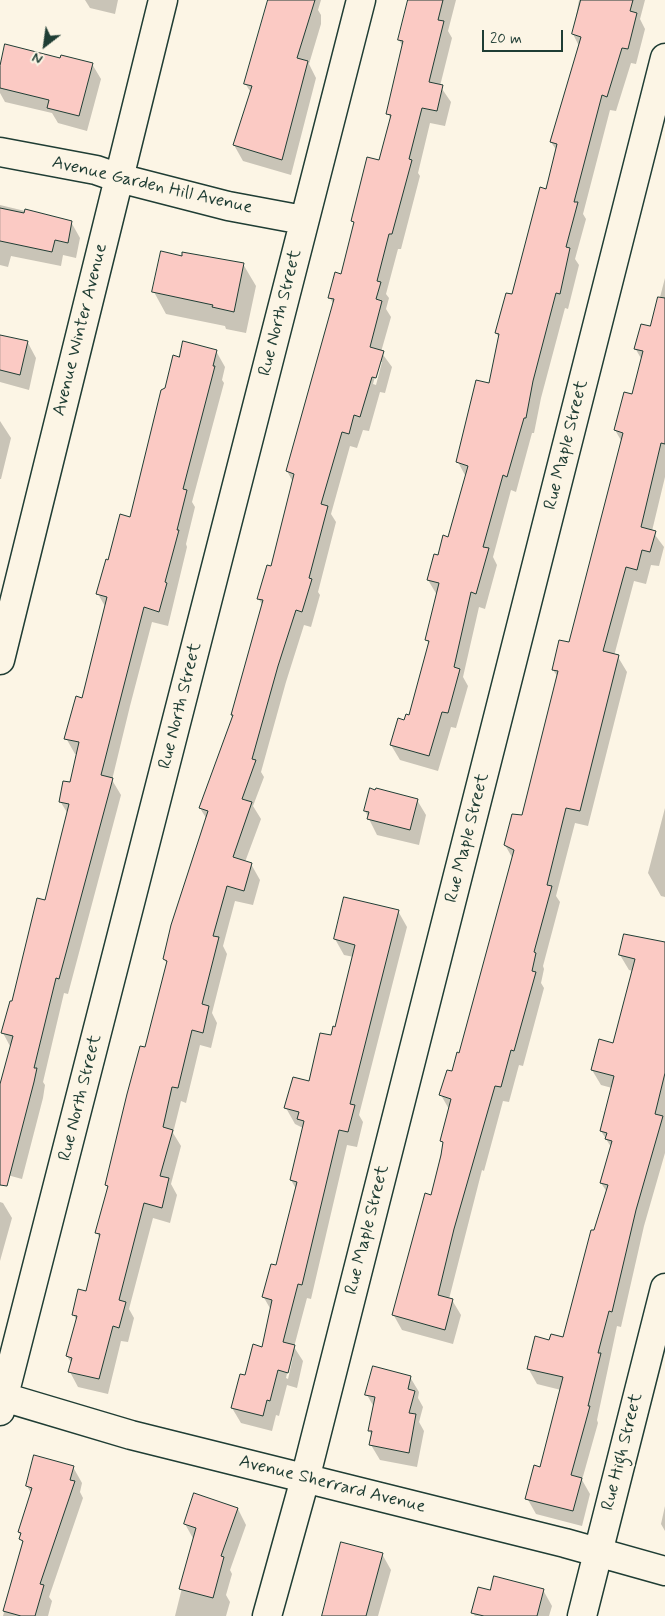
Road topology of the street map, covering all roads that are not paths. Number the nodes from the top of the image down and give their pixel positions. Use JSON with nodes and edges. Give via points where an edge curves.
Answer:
{"nodes":[{"id":1,"x":163,"y":0,"type":"edge"},
{"id":2,"x":361,"y":0,"type":"edge"},
{"id":3,"x":665,"y":58,"type":"edge"},
{"id":4,"x":0,"y":152,"type":"edge"},
{"id":5,"x":119,"y":178,"type":"junction"},
{"id":6,"x":303,"y":220,"type":"junction"},
{"id":7,"x":0,"y":660,"type":"edge"},
{"id":8,"x":665,"y":1288,"type":"edge"},
{"id":9,"x":1,"y":1401,"type":"edge"},
{"id":10,"x":305,"y":1479,"type":"junction"},
{"id":11,"x":598,"y":1551,"type":"junction"},
{"id":12,"x":665,"y":1571,"type":"edge"},
{"id":13,"x":267,"y":1616,"type":"edge"},
{"id":14,"x":582,"y":1616,"type":"edge"}],
"edges":[{"from":1,"to":5,"type":"street","name":"Avenue Winter Avenue"},
{"from":2,"to":6,"type":"street","name":"Rue North Street"},
{"from":3,"to":10,"type":"street","name":"Rue Maple Street"},
{"from":4,"to":5,"type":"street","name":"Avenue Garden Hill Avenue","via":[[96,170]]},
{"from":5,"to":6,"type":"street","name":"Avenue Garden Hill Avenue","via":[[228,206]]},
{"from":5,"to":7,"type":"street","name":"Avenue Winter Avenue"},
{"from":6,"to":9,"type":"street","name":"Rue North Street"},
{"from":8,"to":11,"type":"street","name":"Rue High Street"},
{"from":9,"to":10,"type":"street","name":"Avenue Sherrard Avenue"},
{"from":10,"to":11,"type":"street","name":"Avenue Sherrard Avenue"},
{"from":10,"to":13,"type":"street","name":"Rue Maple Street"},
{"from":11,"to":12,"type":"street","name":"Avenue Sherrard Avenue"},
{"from":11,"to":14,"type":"street","name":"Rue High Street"}]}
